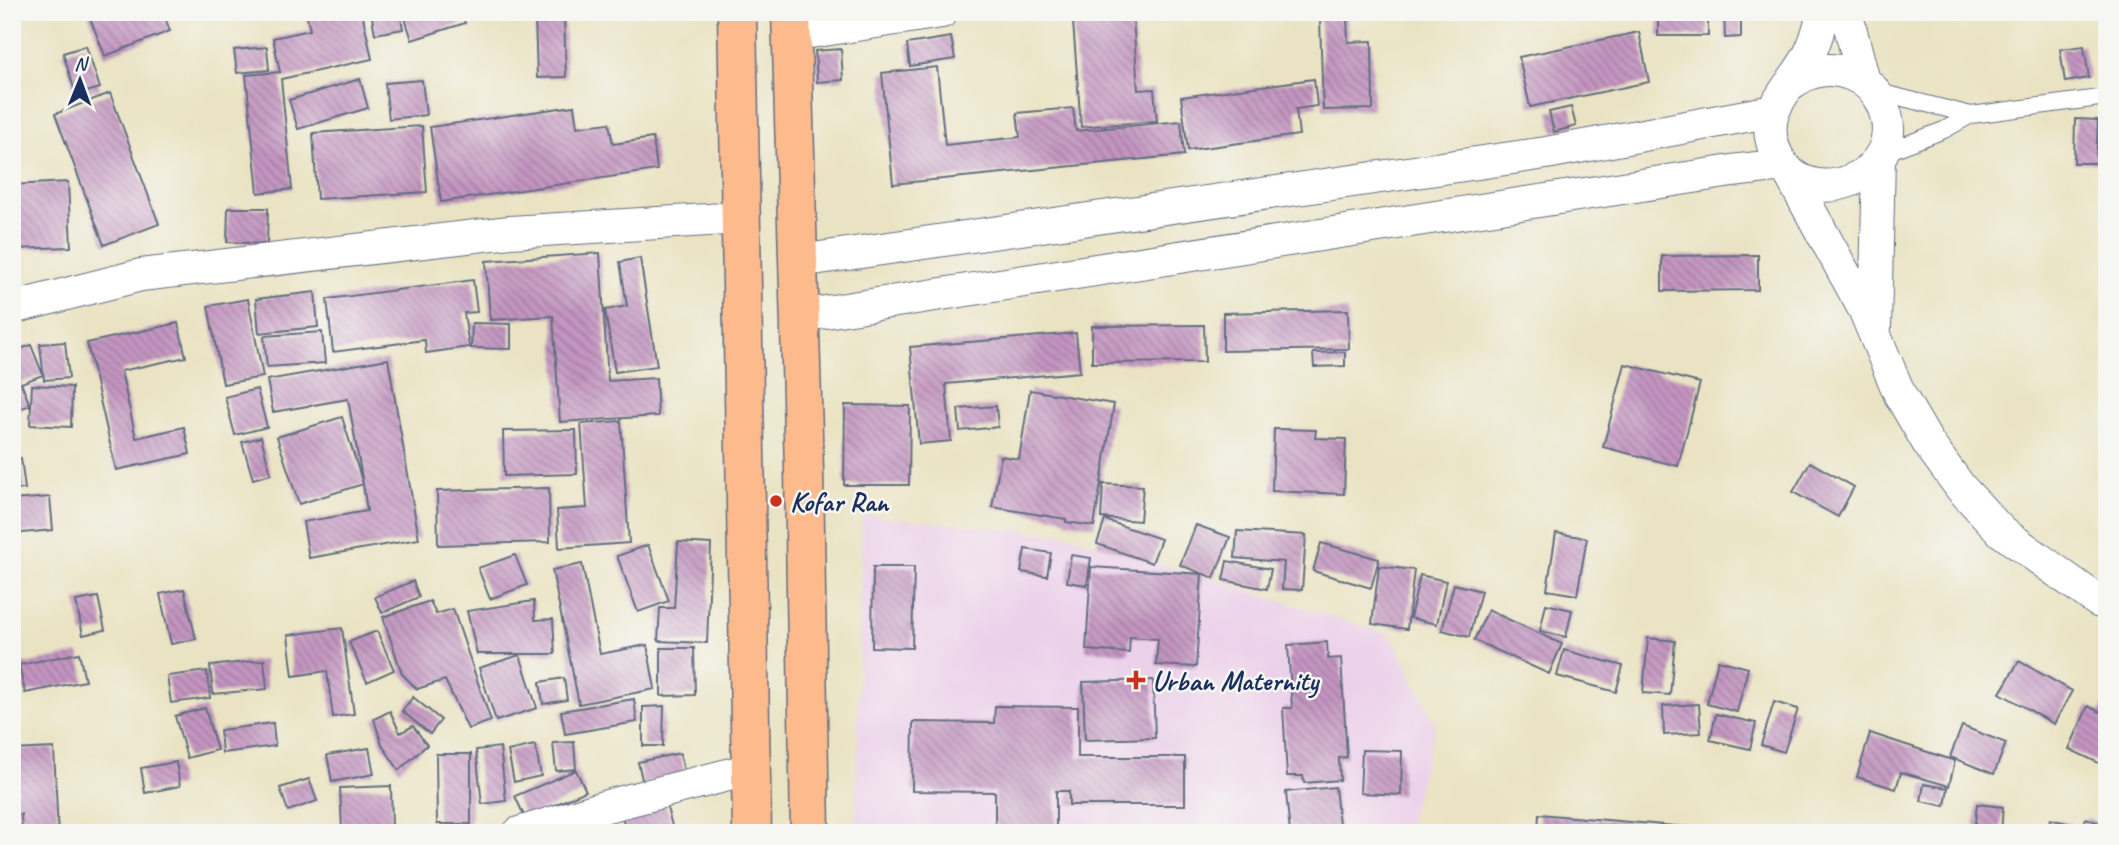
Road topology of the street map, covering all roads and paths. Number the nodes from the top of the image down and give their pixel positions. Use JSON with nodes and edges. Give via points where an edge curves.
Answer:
{"nodes":[{"id":1,"x":737,"y":12,"type":"edge"},
{"id":2,"x":942,"y":12,"type":"edge"},
{"id":3,"x":1823,"y":12,"type":"edge"},
{"id":4,"x":1846,"y":12,"type":"edge"},
{"id":5,"x":791,"y":23,"type":"edge"},
{"id":6,"x":1792,"y":83,"type":"junction"},
{"id":7,"x":1869,"y":86,"type":"junction"},
{"id":8,"x":2107,"y":97,"type":"edge"},
{"id":9,"x":1773,"y":111,"type":"junction"},
{"id":10,"x":1971,"y":115,"type":"junction"},
{"id":11,"x":1880,"y":155,"type":"junction"},
{"id":12,"x":1785,"y":167,"type":"junction"},
{"id":13,"x":741,"y":218,"type":"junction"},
{"id":14,"x":799,"y":261,"type":"junction"},
{"id":15,"x":12,"y":308,"type":"edge"},
{"id":16,"x":800,"y":316,"type":"junction"},
{"id":17,"x":1875,"y":333,"type":"junction"},
{"id":18,"x":2107,"y":604,"type":"edge"},
{"id":19,"x":751,"y":769,"type":"junction"},
{"id":20,"x":519,"y":833,"type":"edge"},
{"id":21,"x":752,"y":833,"type":"edge"},
{"id":22,"x":810,"y":833,"type":"edge"}],
"edges":[{"from":1,"to":13,"type":"main road"},
{"from":2,"to":5,"type":"street"},
{"from":3,"to":6,"type":"street","via":[[1810,53]]},
{"from":4,"to":7,"type":"street"},
{"from":5,"to":14,"type":"main road"},
{"from":6,"to":7,"type":"street","via":[[1809,73],[1828,70],[1847,72]]},
{"from":6,"to":9,"type":"street"},
{"from":7,"to":10,"type":"lane"},
{"from":7,"to":11,"type":"street","via":[[1886,114],[1886,141]]},
{"from":8,"to":10,"type":"lane"},
{"from":9,"to":12,"type":"street","via":[[1774,149]]},
{"from":9,"to":14,"type":"street","via":[[1546,153]]},
{"from":10,"to":11,"type":"lane"},
{"from":11,"to":12,"type":"street","via":[[1871,169],[1837,186],[1810,183]]},
{"from":11,"to":17,"type":"street"},
{"from":12,"to":16,"type":"street","via":[[1732,171]]},
{"from":12,"to":17,"type":"street"},
{"from":13,"to":15,"type":"street","via":[[510,232],[141,275]]},
{"from":13,"to":19,"type":"main road"},
{"from":14,"to":16,"type":"main road"},
{"from":16,"to":22,"type":"main road"},
{"from":17,"to":18,"type":"street","via":[[1900,395],[1927,443],[1961,488],[2002,532]]},
{"from":19,"to":20,"type":"street"},
{"from":19,"to":21,"type":"main road"}]}
